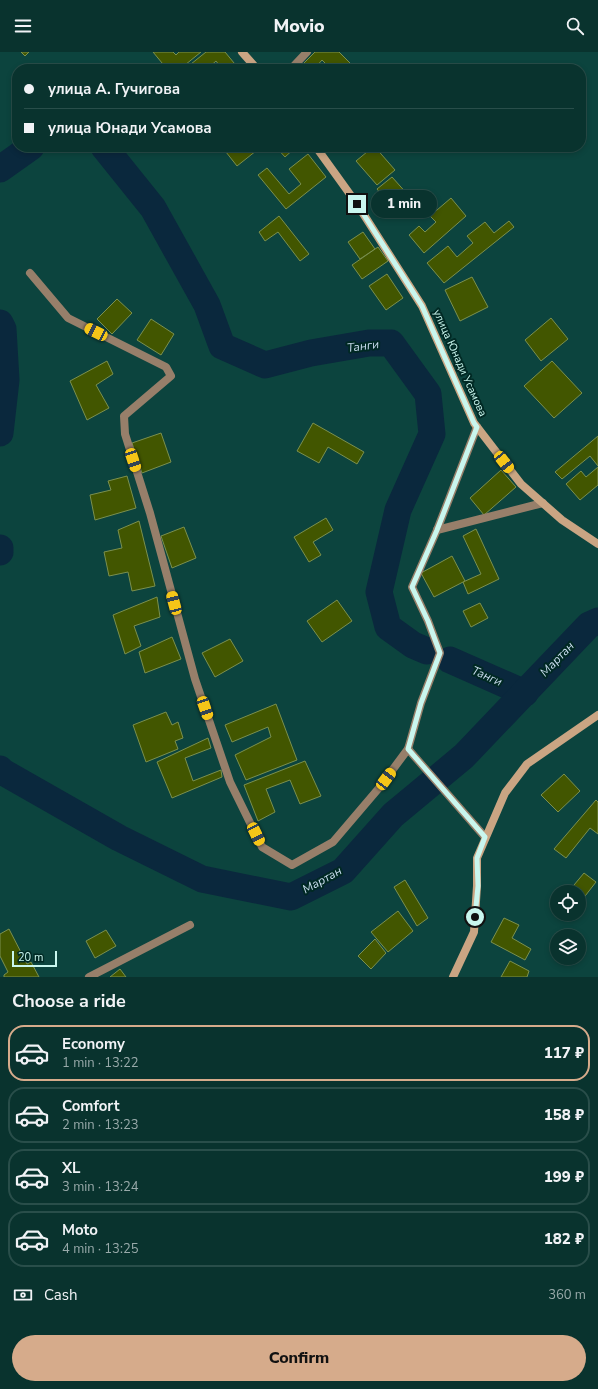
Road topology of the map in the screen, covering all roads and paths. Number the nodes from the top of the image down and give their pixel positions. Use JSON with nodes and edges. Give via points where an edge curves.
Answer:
{"nodes":[{"id":1,"x":242,"y":52,"type":"edge"},
{"id":2,"x":307,"y":52,"type":"edge"},
{"id":3,"x":253,"y":64,"type":"edge"},
{"id":4,"x":295,"y":64,"type":"edge"},
{"id":5,"x":320,"y":152,"type":"edge"},
{"id":6,"x":30,"y":273,"type":"dead end"},
{"id":7,"x":477,"y":427,"type":"junction"},
{"id":8,"x":543,"y":503,"type":"junction"},
{"id":9,"x":437,"y":530,"type":"junction"},
{"id":10,"x":598,"y":544,"type":"edge"},
{"id":11,"x":598,"y":716,"type":"edge"},
{"id":12,"x":408,"y":749,"type":"junction"},
{"id":13,"x":485,"y":837,"type":"junction"},
{"id":14,"x":190,"y":925,"type":"dead end"},
{"id":15,"x":89,"y":977,"type":"edge"},
{"id":16,"x":453,"y":977,"type":"edge"}],
"edges":[{"from":1,"to":3,"type":"street"},
{"from":2,"to":4,"type":"street"},
{"from":5,"to":7,"type":"street","name":"улица Юнади Усамова","via":[[357,204],[422,306]]},
{"from":6,"to":12,"type":"street","via":[[68,318],[166,367],[171,376],[124,416],[125,434],[150,513],[195,679],[230,782],[262,847],[292,865],[333,842]]},
{"from":7,"to":8,"type":"street","name":"улица Юнади Усамова","via":[[521,484]]},
{"from":7,"to":9,"type":"street"},
{"from":8,"to":9,"type":"street"},
{"from":8,"to":10,"type":"street","name":"улица Юнади Усамова","via":[[562,520]]},
{"from":9,"to":12,"type":"street","via":[[412,587],[440,653],[421,703]]},
{"from":11,"to":13,"type":"street","via":[[527,764],[505,793]]},
{"from":12,"to":13,"type":"street"},
{"from":13,"to":16,"type":"street","via":[[477,858],[478,886],[474,932]]},
{"from":14,"to":15,"type":"street"}]}
